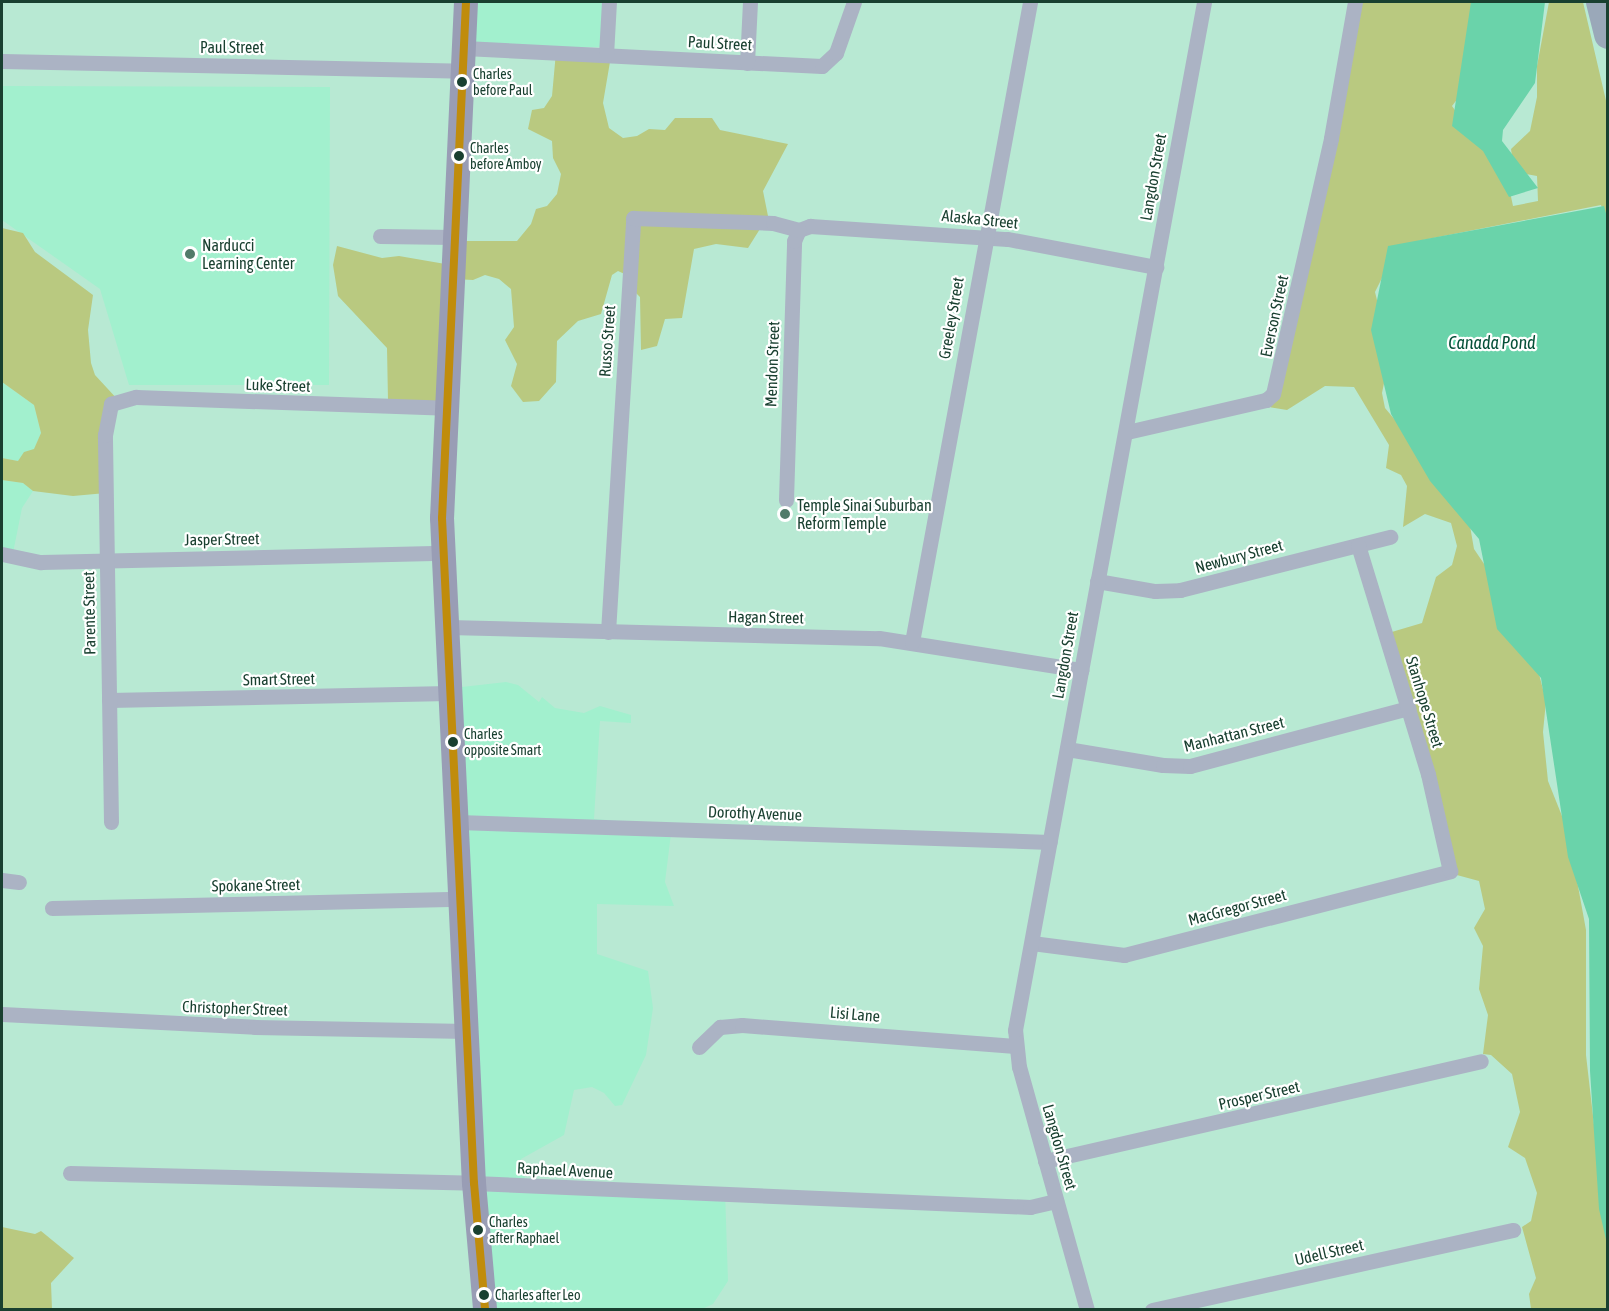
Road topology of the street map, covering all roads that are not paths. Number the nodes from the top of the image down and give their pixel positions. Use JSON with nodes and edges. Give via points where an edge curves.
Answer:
{"nodes":[{"id":1,"x":466,"y":2,"type":"edge"},
{"id":2,"x":609,"y":2,"type":"edge"},
{"id":3,"x":750,"y":2,"type":"edge"},
{"id":4,"x":854,"y":2,"type":"edge"},
{"id":5,"x":1030,"y":2,"type":"edge"},
{"id":6,"x":1204,"y":2,"type":"edge"},
{"id":7,"x":1354,"y":2,"type":"edge"},
{"id":8,"x":1600,"y":2,"type":"edge"},
{"id":9,"x":1608,"y":35,"type":"edge"},
{"id":10,"x":606,"y":54,"type":"junction"},
{"id":11,"x":464,"y":60,"type":"junction"},
{"id":12,"x":2,"y":61,"type":"edge"},
{"id":13,"x":747,"y":63,"type":"junction"},
{"id":14,"x":799,"y":230,"type":"junction"},
{"id":15,"x":380,"y":236,"type":"dead end"},
{"id":16,"x":454,"y":237,"type":"junction"},
{"id":17,"x":984,"y":237,"type":"junction"},
{"id":18,"x":1156,"y":267,"type":"junction"},
{"id":19,"x":111,"y":404,"type":"joint"},
{"id":20,"x":446,"y":408,"type":"junction"},
{"id":21,"x":1126,"y":432,"type":"junction"},
{"id":22,"x":786,"y":500,"type":"dead end"},
{"id":23,"x":1389,"y":537,"type":"dead end"},
{"id":24,"x":1358,"y":545,"type":"junction"},
{"id":25,"x":444,"y":553,"type":"junction"},
{"id":26,"x":2,"y":554,"type":"edge"},
{"id":27,"x":106,"y":560,"type":"junction"},
{"id":28,"x":1097,"y":581,"type":"junction"},
{"id":29,"x":448,"y":627,"type":"junction"},
{"id":30,"x":608,"y":632,"type":"junction"},
{"id":31,"x":912,"y":642,"type":"junction"},
{"id":32,"x":1081,"y":670,"type":"junction"},
{"id":33,"x":449,"y":693,"type":"junction"},
{"id":34,"x":109,"y":700,"type":"junction"},
{"id":35,"x":1408,"y":708,"type":"junction"},
{"id":36,"x":1067,"y":749,"type":"junction"},
{"id":37,"x":111,"y":822,"type":"dead end"},
{"id":38,"x":458,"y":822,"type":"junction"},
{"id":39,"x":1050,"y":842,"type":"junction"},
{"id":40,"x":1450,"y":871,"type":"joint"},
{"id":41,"x":2,"y":879,"type":"edge"},
{"id":42,"x":19,"y":882,"type":"dead end"},
{"id":43,"x":460,"y":899,"type":"junction"},
{"id":44,"x":52,"y":908,"type":"dead end"},
{"id":45,"x":1032,"y":943,"type":"junction"},
{"id":46,"x":2,"y":1014,"type":"edge"},
{"id":47,"x":466,"y":1031,"type":"junction"},
{"id":48,"x":1015,"y":1046,"type":"junction"},
{"id":49,"x":699,"y":1047,"type":"dead end"},
{"id":50,"x":1481,"y":1061,"type":"dead end"},
{"id":51,"x":1045,"y":1161,"type":"junction"},
{"id":52,"x":70,"y":1173,"type":"dead end"},
{"id":53,"x":474,"y":1183,"type":"junction"},
{"id":54,"x":1056,"y":1201,"type":"junction"},
{"id":55,"x":1513,"y":1230,"type":"dead end"},
{"id":56,"x":485,"y":1310,"type":"edge"},
{"id":57,"x":1087,"y":1310,"type":"edge"},
{"id":58,"x":1152,"y":1310,"type":"edge"}],
"edges":[{"from":1,"to":11,"type":"main road"},
{"from":2,"to":10,"type":"street"},
{"from":3,"to":13,"type":"street"},
{"from":4,"to":13,"type":"street","name":"Paul Street","via":[[829,63]]},
{"from":5,"to":17,"type":"street","name":"Greeley Street"},
{"from":6,"to":18,"type":"street","name":"Langdon Street"},
{"from":7,"to":21,"type":"street","name":"Everson Street","via":[[1338,96],[1274,394],[1266,400]]},
{"from":8,"to":9,"type":"highway"},
{"from":10,"to":11,"type":"street","name":"Paul Street"},
{"from":10,"to":13,"type":"street","name":"Paul Street"},
{"from":11,"to":12,"type":"street","name":"Paul Street"},
{"from":11,"to":16,"type":"main road"},
{"from":14,"to":17,"type":"street","name":"Alaska Street","via":[[810,226]]},
{"from":14,"to":22,"type":"street","name":"Mendon Street","via":[[794,241]]},
{"from":14,"to":30,"type":"street","name":"Russo Street","via":[[773,223],[633,218]]},
{"from":15,"to":16,"type":"street"},
{"from":16,"to":20,"type":"main road"},
{"from":17,"to":18,"type":"street","name":"Alaska Street"},
{"from":17,"to":31,"type":"street","name":"Greeley Street"},
{"from":18,"to":21,"type":"street","name":"Langdon Street"},
{"from":19,"to":20,"type":"street","name":"Luke Street","via":[[136,398]]},
{"from":19,"to":27,"type":"street","name":"Parente Street","via":[[105,435]]},
{"from":20,"to":25,"type":"main road"},
{"from":21,"to":28,"type":"street","name":"Langdon Street"},
{"from":23,"to":24,"type":"street","name":"Newbury Street"},
{"from":24,"to":28,"type":"street","name":"Newbury Street","via":[[1180,590],[1155,591]]},
{"from":24,"to":35,"type":"street","name":"Stanhope Street"},
{"from":25,"to":27,"type":"street","name":"Jasper Street"},
{"from":25,"to":29,"type":"main road"},
{"from":26,"to":27,"type":"street","name":"Jasper Street","via":[[41,562]]},
{"from":27,"to":34,"type":"street","name":"Parente Street"},
{"from":28,"to":32,"type":"street","name":"Langdon Street"},
{"from":29,"to":30,"type":"street","name":"Hagan Street"},
{"from":29,"to":33,"type":"main road"},
{"from":30,"to":31,"type":"street","name":"Hagan Street","via":[[860,637]]},
{"from":31,"to":32,"type":"street","name":"Hagan Street"},
{"from":32,"to":36,"type":"street","name":"Langdon Street"},
{"from":33,"to":34,"type":"street","name":"Smart Street"},
{"from":33,"to":38,"type":"main road"},
{"from":34,"to":37,"type":"street","name":"Parente Street"},
{"from":35,"to":36,"type":"street","name":"Manhattan Street","via":[[1190,766]]},
{"from":35,"to":40,"type":"street","name":"Stanhope Street"},
{"from":36,"to":39,"type":"street","name":"Langdon Street"},
{"from":38,"to":39,"type":"street","name":"Dorothy Avenue"},
{"from":38,"to":43,"type":"main road"},
{"from":39,"to":45,"type":"street","name":"Langdon Street"},
{"from":40,"to":45,"type":"street","name":"MacGregor Street","via":[[1124,955]]},
{"from":41,"to":42,"type":"street"},
{"from":43,"to":44,"type":"street","name":"Spokane Street"},
{"from":43,"to":47,"type":"main road"},
{"from":45,"to":48,"type":"street","name":"Langdon Street"},
{"from":46,"to":47,"type":"street","name":"Christopher Street","via":[[255,1027]]},
{"from":47,"to":53,"type":"main road"},
{"from":48,"to":49,"type":"street","name":"Lisi Lane","via":[[742,1025],[720,1027]]},
{"from":48,"to":51,"type":"street","name":"Langdon Street"},
{"from":50,"to":51,"type":"street","name":"Prosper Street"},
{"from":51,"to":54,"type":"street","name":"Langdon Street"},
{"from":52,"to":53,"type":"street","name":"Raphael Avenue"},
{"from":53,"to":54,"type":"street","name":"Raphael Avenue","via":[[1030,1207]]},
{"from":53,"to":56,"type":"main road"},
{"from":54,"to":57,"type":"street","name":"Langdon Street"},
{"from":55,"to":58,"type":"street","name":"Udell Street"}]}
